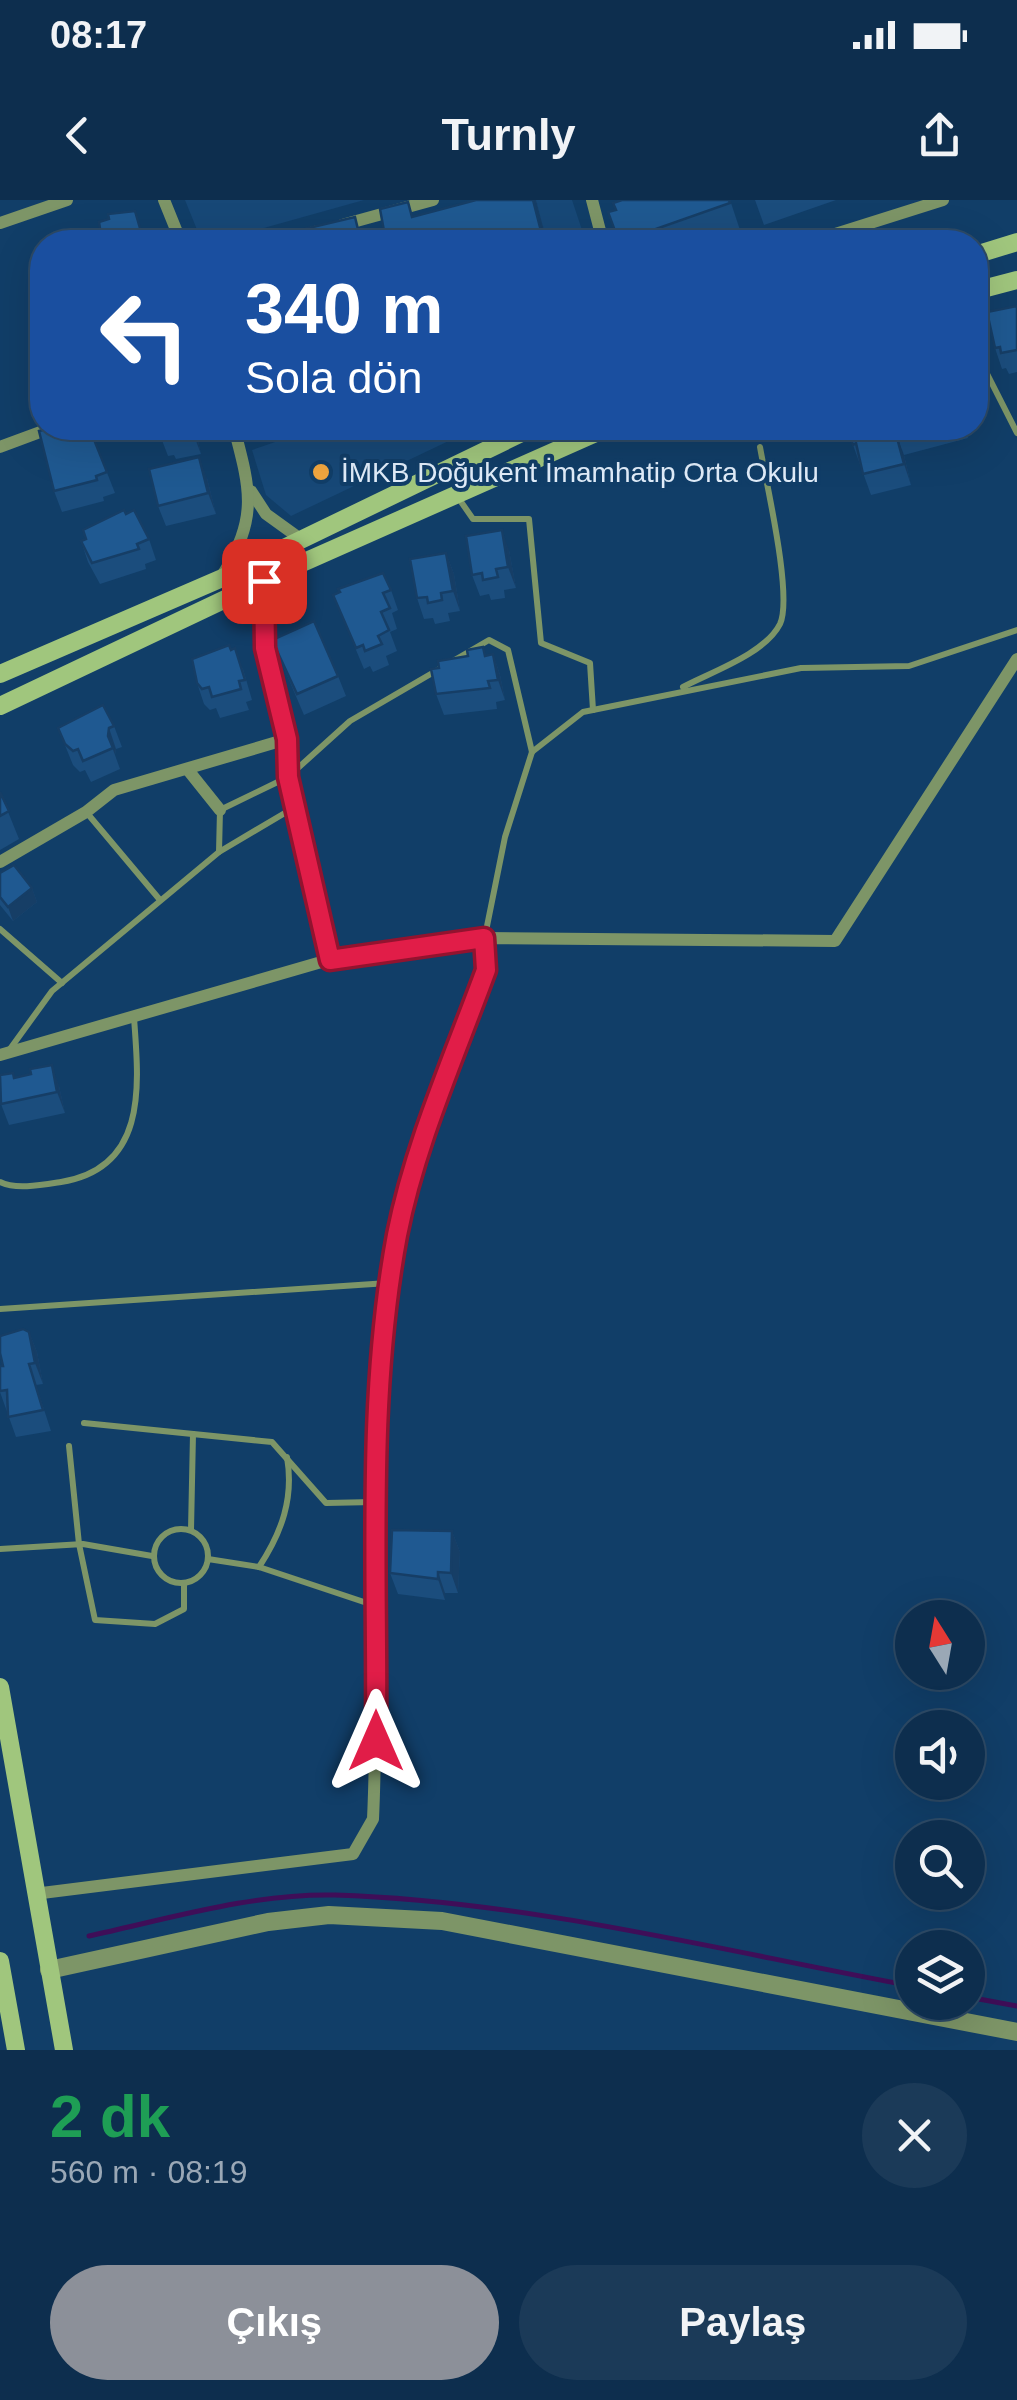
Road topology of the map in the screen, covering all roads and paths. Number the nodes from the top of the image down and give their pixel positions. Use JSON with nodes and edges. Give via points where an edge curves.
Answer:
{"nodes":[{"id":1,"x":67,"y":200,"type":"edge"},
{"id":2,"x":164,"y":200,"type":"edge"},
{"id":3,"x":432,"y":200,"type":"edge"},
{"id":4,"x":592,"y":200,"type":"edge"},
{"id":5,"x":943,"y":200,"type":"edge"},
{"id":6,"x":0,"y":223,"type":"edge"},
{"id":7,"x":176,"y":230,"type":"edge"},
{"id":8,"x":321,"y":230,"type":"edge"},
{"id":9,"x":600,"y":230,"type":"edge"},
{"id":10,"x":848,"y":230,"type":"edge"},
{"id":11,"x":1017,"y":242,"type":"edge"},
{"id":12,"x":988,"y":251,"type":"edge"},
{"id":13,"x":1017,"y":280,"type":"edge"},
{"id":14,"x":988,"y":288,"type":"edge"},
{"id":15,"x":988,"y":376,"type":"edge"},
{"id":16,"x":1017,"y":433,"type":"edge"},
{"id":17,"x":30,"y":436,"type":"edge"},
{"id":18,"x":237,"y":440,"type":"edge"},
{"id":19,"x":507,"y":440,"type":"edge"},
{"id":20,"x":580,"y":440,"type":"edge"},
{"id":21,"x":0,"y":447,"type":"edge"},
{"id":22,"x":760,"y":447,"type":"dead end"},
{"id":23,"x":250,"y":489,"type":"junction"},
{"id":24,"x":457,"y":495,"type":"junction"},
{"id":25,"x":302,"y":540,"type":"junction"},
{"id":26,"x":220,"y":579,"type":"junction"},
{"id":27,"x":264,"y":581,"type":"junction"},
{"id":28,"x":1017,"y":630,"type":"edge"},
{"id":29,"x":1017,"y":659,"type":"edge"},
{"id":30,"x":0,"y":674,"type":"edge"},
{"id":31,"x":678,"y":690,"type":"junction"},
{"id":32,"x":0,"y":706,"type":"edge"},
{"id":33,"x":593,"y":710,"type":"junction"},
{"id":34,"x":287,"y":739,"type":"junction"},
{"id":35,"x":532,"y":752,"type":"junction"},
{"id":36,"x":188,"y":770,"type":"junction"},
{"id":37,"x":288,"y":777,"type":"junction"},
{"id":38,"x":294,"y":807,"type":"junction"},
{"id":39,"x":220,"y":810,"type":"junction"},
{"id":40,"x":86,"y":812,"type":"junction"},
{"id":41,"x":219,"y":852,"type":"junction"},
{"id":42,"x":0,"y":862,"type":"edge"},
{"id":43,"x":160,"y":900,"type":"junction"},
{"id":44,"x":0,"y":929,"type":"edge"},
{"id":45,"x":484,"y":938,"type":"junction"},
{"id":46,"x":330,"y":960,"type":"junction"},
{"id":47,"x":62,"y":983,"type":"junction"},
{"id":48,"x":134,"y":1016,"type":"junction"},
{"id":49,"x":3,"y":1054,"type":"edge"},
{"id":50,"x":0,"y":1182,"type":"edge"},
{"id":51,"x":392,"y":1282,"type":"junction"},
{"id":52,"x":0,"y":1310,"type":"edge"},
{"id":53,"x":84,"y":1423,"type":"dead end"},
{"id":54,"x":193,"y":1434,"type":"junction"},
{"id":55,"x":69,"y":1446,"type":"dead end"},
{"id":56,"x":286,"y":1456,"type":"junction"},
{"id":57,"x":377,"y":1502,"type":"junction"},
{"id":58,"x":191,"y":1530,"type":"junction"},
{"id":59,"x":80,"y":1544,"type":"junction"},
{"id":60,"x":0,"y":1550,"type":"edge"},
{"id":61,"x":153,"y":1556,"type":"junction"},
{"id":62,"x":208,"y":1559,"type":"junction"},
{"id":63,"x":259,"y":1567,"type":"junction"},
{"id":64,"x":184,"y":1584,"type":"junction"},
{"id":65,"x":377,"y":1606,"type":"junction"},
{"id":66,"x":0,"y":1687,"type":"edge"},
{"id":67,"x":34,"y":1894,"type":"junction"},
{"id":68,"x":49,"y":1970,"type":"junction"},
{"id":69,"x":1,"y":1972,"type":"edge"},
{"id":70,"x":1017,"y":2032,"type":"edge"},
{"id":71,"x":16,"y":2050,"type":"edge"},
{"id":72,"x":64,"y":2050,"type":"edge"}],
"edges":[{"from":1,"to":6,"type":"street"},
{"from":2,"to":7,"type":"street"},
{"from":3,"to":8,"type":"street"},
{"from":4,"to":9,"type":"street"},
{"from":5,"to":10,"type":"street"},
{"from":11,"to":12,"type":"main road"},
{"from":13,"to":14,"type":"main road"},
{"from":15,"to":16,"type":"lane"},
{"from":17,"to":21,"type":"street"},
{"from":18,"to":23,"type":"street"},
{"from":19,"to":25,"type":"main road"},
{"from":20,"to":24,"type":"main road"},
{"from":22,"to":31,"type":"lane","via":[[784,595],[780,624],[761,644]]},
{"from":23,"to":25,"type":"street","via":[[266,514]]},
{"from":23,"to":26,"type":"street","via":[[249,520]]},
{"from":24,"to":27,"type":"main road"},
{"from":24,"to":33,"type":"lane","via":[[473,520],[529,519],[541,643],[590,663]]},
{"from":25,"to":26,"type":"main road"},
{"from":26,"to":30,"type":"main road"},
{"from":27,"to":32,"type":"main road"},
{"from":27,"to":34,"type":"lane","via":[[265,648]]},
{"from":28,"to":31,"type":"lane","via":[[909,666],[801,668]]},
{"from":29,"to":45,"type":"street","via":[[835,940]]},
{"from":31,"to":33,"type":"lane"},
{"from":33,"to":35,"type":"lane"},
{"from":34,"to":36,"type":"street"},
{"from":34,"to":37,"type":"lane"},
{"from":35,"to":37,"type":"lane","via":[[508,650],[489,640],[350,721]]},
{"from":35,"to":45,"type":"lane"},
{"from":36,"to":39,"type":"street"},
{"from":36,"to":40,"type":"street","via":[[114,790]]},
{"from":37,"to":38,"type":"lane"},
{"from":37,"to":39,"type":"lane"},
{"from":38,"to":41,"type":"lane"},
{"from":38,"to":46,"type":"lane"},
{"from":39,"to":41,"type":"lane"},
{"from":40,"to":42,"type":"street"},
{"from":40,"to":43,"type":"lane"},
{"from":41,"to":43,"type":"lane"},
{"from":43,"to":47,"type":"lane"},
{"from":44,"to":47,"type":"lane"},
{"from":45,"to":46,"type":"street"},
{"from":45,"to":51,"type":"street","via":[[486,970],[416,1160]]},
{"from":46,"to":48,"type":"street"},
{"from":47,"to":49,"type":"lane"},
{"from":48,"to":49,"type":"street"},
{"from":48,"to":50,"type":"lane","via":[[140,1093],[126,1141],[86,1178],[38,1186]]},
{"from":51,"to":52,"type":"lane"},
{"from":51,"to":57,"type":"street","via":[[376,1416]]},
{"from":53,"to":54,"type":"lane"},
{"from":54,"to":56,"type":"lane","via":[[272,1442]]},
{"from":54,"to":58,"type":"lane"},
{"from":55,"to":59,"type":"lane"},
{"from":56,"to":57,"type":"lane","via":[[326,1503]]},
{"from":56,"to":63,"type":"lane","via":[[292,1488],[276,1542]]},
{"from":57,"to":65,"type":"street"},
{"from":58,"to":61,"type":"lane","via":[[165,1533]]},
{"from":58,"to":62,"type":"lane","via":[[204,1542]]},
{"from":59,"to":60,"type":"lane"},
{"from":59,"to":61,"type":"lane"},
{"from":59,"to":64,"type":"lane","via":[[95,1620],[156,1624],[184,1609]]},
{"from":61,"to":64,"type":"lane","via":[[166,1580]]},
{"from":62,"to":63,"type":"lane"},
{"from":62,"to":64,"type":"lane","via":[[200,1576]]},
{"from":63,"to":65,"type":"lane"},
{"from":65,"to":67,"type":"street","via":[[373,1820],[353,1854]]},
{"from":66,"to":67,"type":"main road"},
{"from":67,"to":68,"type":"main road"},
{"from":68,"to":70,"type":"street","via":[[268,1922],[329,1915],[442,1921]]},
{"from":68,"to":72,"type":"main road"},
{"from":69,"to":71,"type":"main road"}]}
